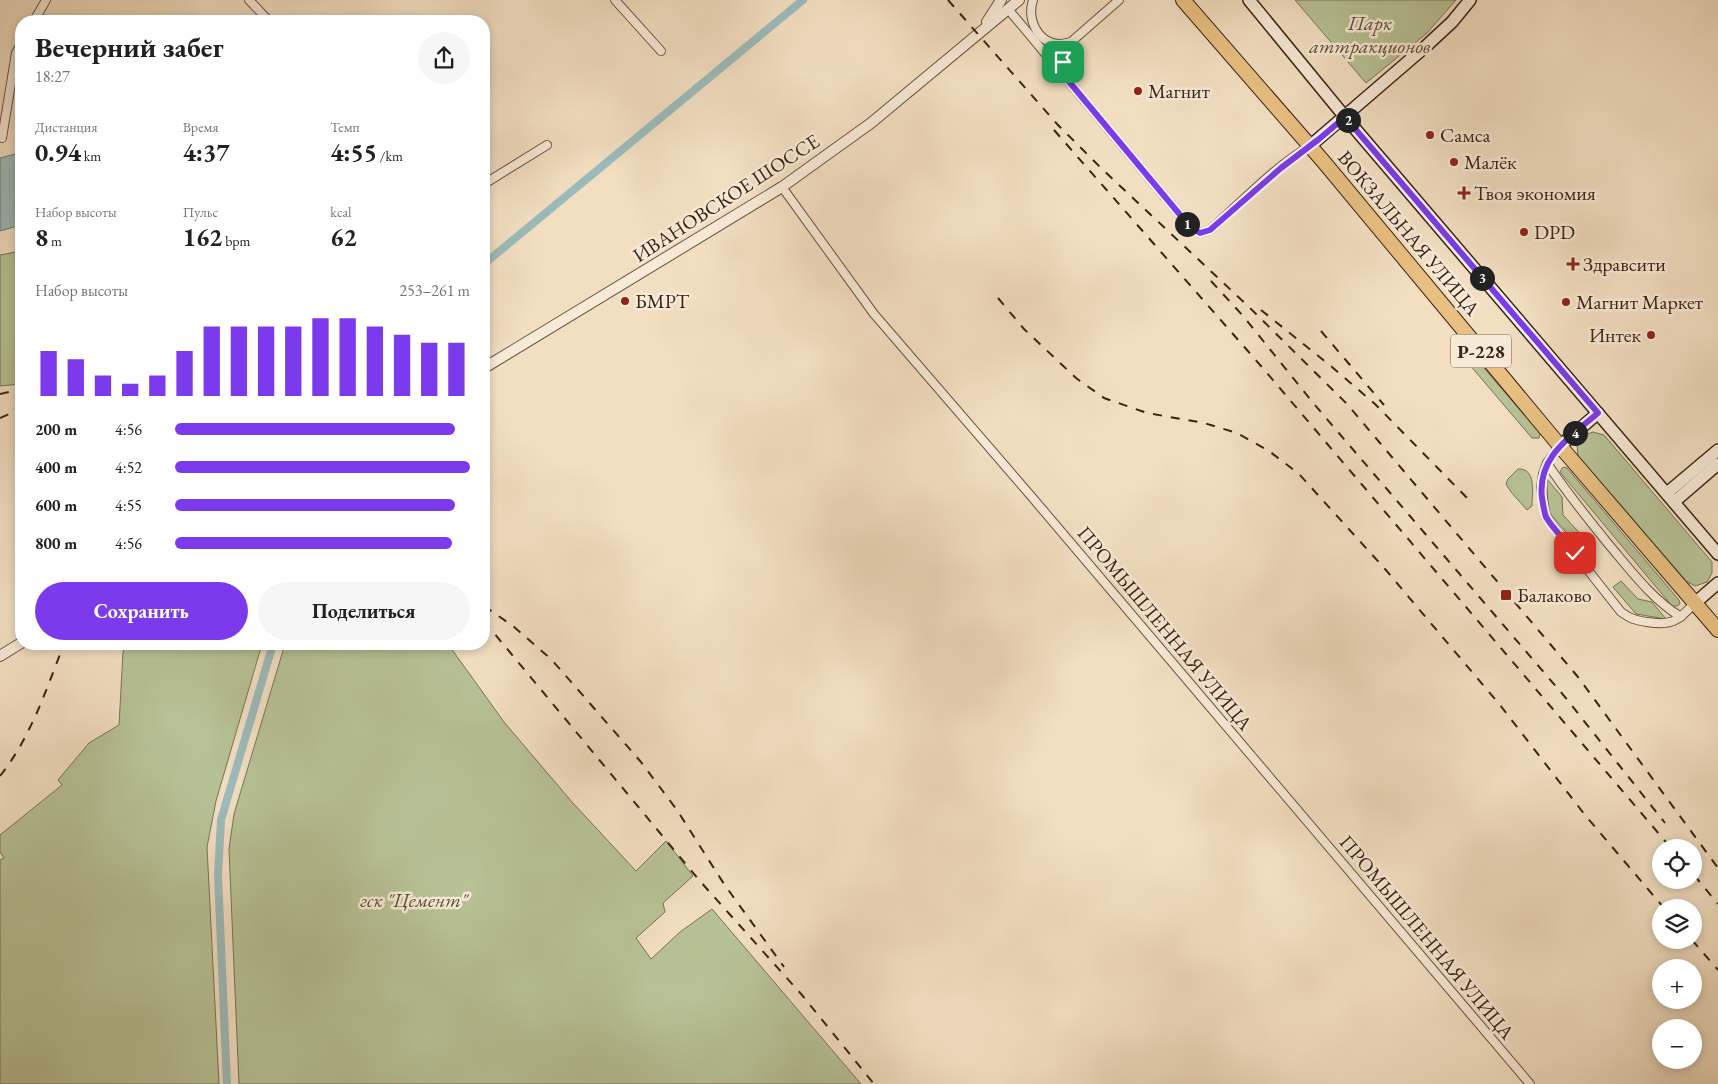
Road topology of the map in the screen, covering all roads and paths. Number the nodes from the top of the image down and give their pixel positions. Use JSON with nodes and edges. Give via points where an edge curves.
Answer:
{"nodes":[{"id":1,"x":46,"y":0,"type":"edge"},
{"id":2,"x":249,"y":0,"type":"edge"},
{"id":3,"x":615,"y":0,"type":"edge"},
{"id":4,"x":1001,"y":0,"type":"edge"},
{"id":5,"x":1019,"y":0,"type":"edge"},
{"id":6,"x":1033,"y":0,"type":"edge"},
{"id":7,"x":1119,"y":0,"type":"edge"},
{"id":8,"x":1183,"y":0,"type":"edge"},
{"id":9,"x":1249,"y":0,"type":"edge"},
{"id":10,"x":1470,"y":0,"type":"edge"},
{"id":11,"x":1008,"y":9,"type":"junction"},
{"id":12,"x":37,"y":15,"type":"edge"},
{"id":13,"x":263,"y":15,"type":"edge"},
{"id":14,"x":982,"y":31,"type":"junction"},
{"id":15,"x":1071,"y":42,"type":"junction"},
{"id":16,"x":661,"y":51,"type":"dead end"},
{"id":17,"x":15,"y":59,"type":"edge"},
{"id":18,"x":1061,"y":72,"type":"junction"},
{"id":19,"x":1345,"y":117,"type":"junction"},
{"id":20,"x":2,"y":138,"type":"dead end"},
{"id":21,"x":546,"y":145,"type":"dead end"},
{"id":22,"x":1310,"y":146,"type":"junction"},
{"id":23,"x":490,"y":180,"type":"edge"},
{"id":24,"x":782,"y":187,"type":"junction"},
{"id":25,"x":490,"y":364,"type":"edge"},
{"id":26,"x":1598,"y":413,"type":"junction"},
{"id":27,"x":1560,"y":446,"type":"junction"},
{"id":28,"x":1718,"y":450,"type":"edge"},
{"id":29,"x":1547,"y":463,"type":"junction"},
{"id":30,"x":1718,"y":464,"type":"edge"},
{"id":31,"x":1671,"y":497,"type":"junction"},
{"id":32,"x":1718,"y":554,"type":"edge"},
{"id":33,"x":1718,"y":583,"type":"edge"},
{"id":34,"x":1695,"y":603,"type":"junction"},
{"id":35,"x":1681,"y":617,"type":"junction"},
{"id":36,"x":1718,"y":630,"type":"edge"},
{"id":37,"x":15,"y":647,"type":"edge"},
{"id":38,"x":0,"y":656,"type":"edge"},
{"id":39,"x":1530,"y":1084,"type":"edge"}],
"edges":[{"from":1,"to":12,"type":"street"},
{"from":2,"to":13,"type":"street"},
{"from":3,"to":16,"type":"street"},
{"from":4,"to":14,"type":"street"},
{"from":5,"to":11,"type":"street","name":"ИВАНОВСКОЕ ШОССЕ"},
{"from":6,"to":15,"type":"street","via":[[1032,17],[1036,31],[1044,40],[1057,44]]},
{"from":7,"to":15,"type":"street"},
{"from":8,"to":22,"type":"highway","name":"ВОКЗАЛЬНАЯ УЛИЦА","number":"Р-228"},
{"from":9,"to":19,"type":"main road"},
{"from":10,"to":19,"type":"main road","via":[[1435,39]]},
{"from":11,"to":14,"type":"street","name":"ИВАНОВСКОЕ ШОССЕ"},
{"from":11,"to":18,"type":"street"},
{"from":14,"to":24,"type":"street","name":"ИВАНОВСКОЕ ШОССЕ","via":[[871,123]]},
{"from":15,"to":18,"type":"street"},
{"from":17,"to":20,"type":"street"},
{"from":18,"to":22,"type":"street","via":[[1191,228],[1200,233],[1210,230]]},
{"from":19,"to":22,"type":"main road"},
{"from":19,"to":26,"type":"main road"},
{"from":21,"to":23,"type":"street"},
{"from":22,"to":27,"type":"highway","name":"ВОКЗАЛЬНАЯ УЛИЦА","number":"Р-228"},
{"from":24,"to":25,"type":"street","name":"ИВАНОВСКОЕ ШОССЕ"},
{"from":24,"to":39,"type":"street","name":"ПРОМЫШЛЕННАЯ УЛИЦА","via":[[874,314]]},
{"from":26,"to":27,"type":"main road"},
{"from":26,"to":31,"type":"main road"},
{"from":27,"to":29,"type":"street"},
{"from":27,"to":34,"type":"highway","name":"ВОКЗАЛЬНАЯ УЛИЦА","number":"Р-228"},
{"from":28,"to":31,"type":"main road"},
{"from":29,"to":35,"type":"street","via":[[1566,492],[1634,574]]},
{"from":29,"to":35,"type":"street","via":[[1541,488],[1546,516],[1622,612],[1631,619],[1662,624]]},
{"from":30,"to":31,"type":"main road"},
{"from":31,"to":32,"type":"main road"},
{"from":33,"to":34,"type":"main road"},
{"from":34,"to":35,"type":"street"},
{"from":34,"to":36,"type":"highway","name":"ВОКЗАЛЬНАЯ УЛИЦА","number":"Р-228"},
{"from":37,"to":38,"type":"street"}]}
